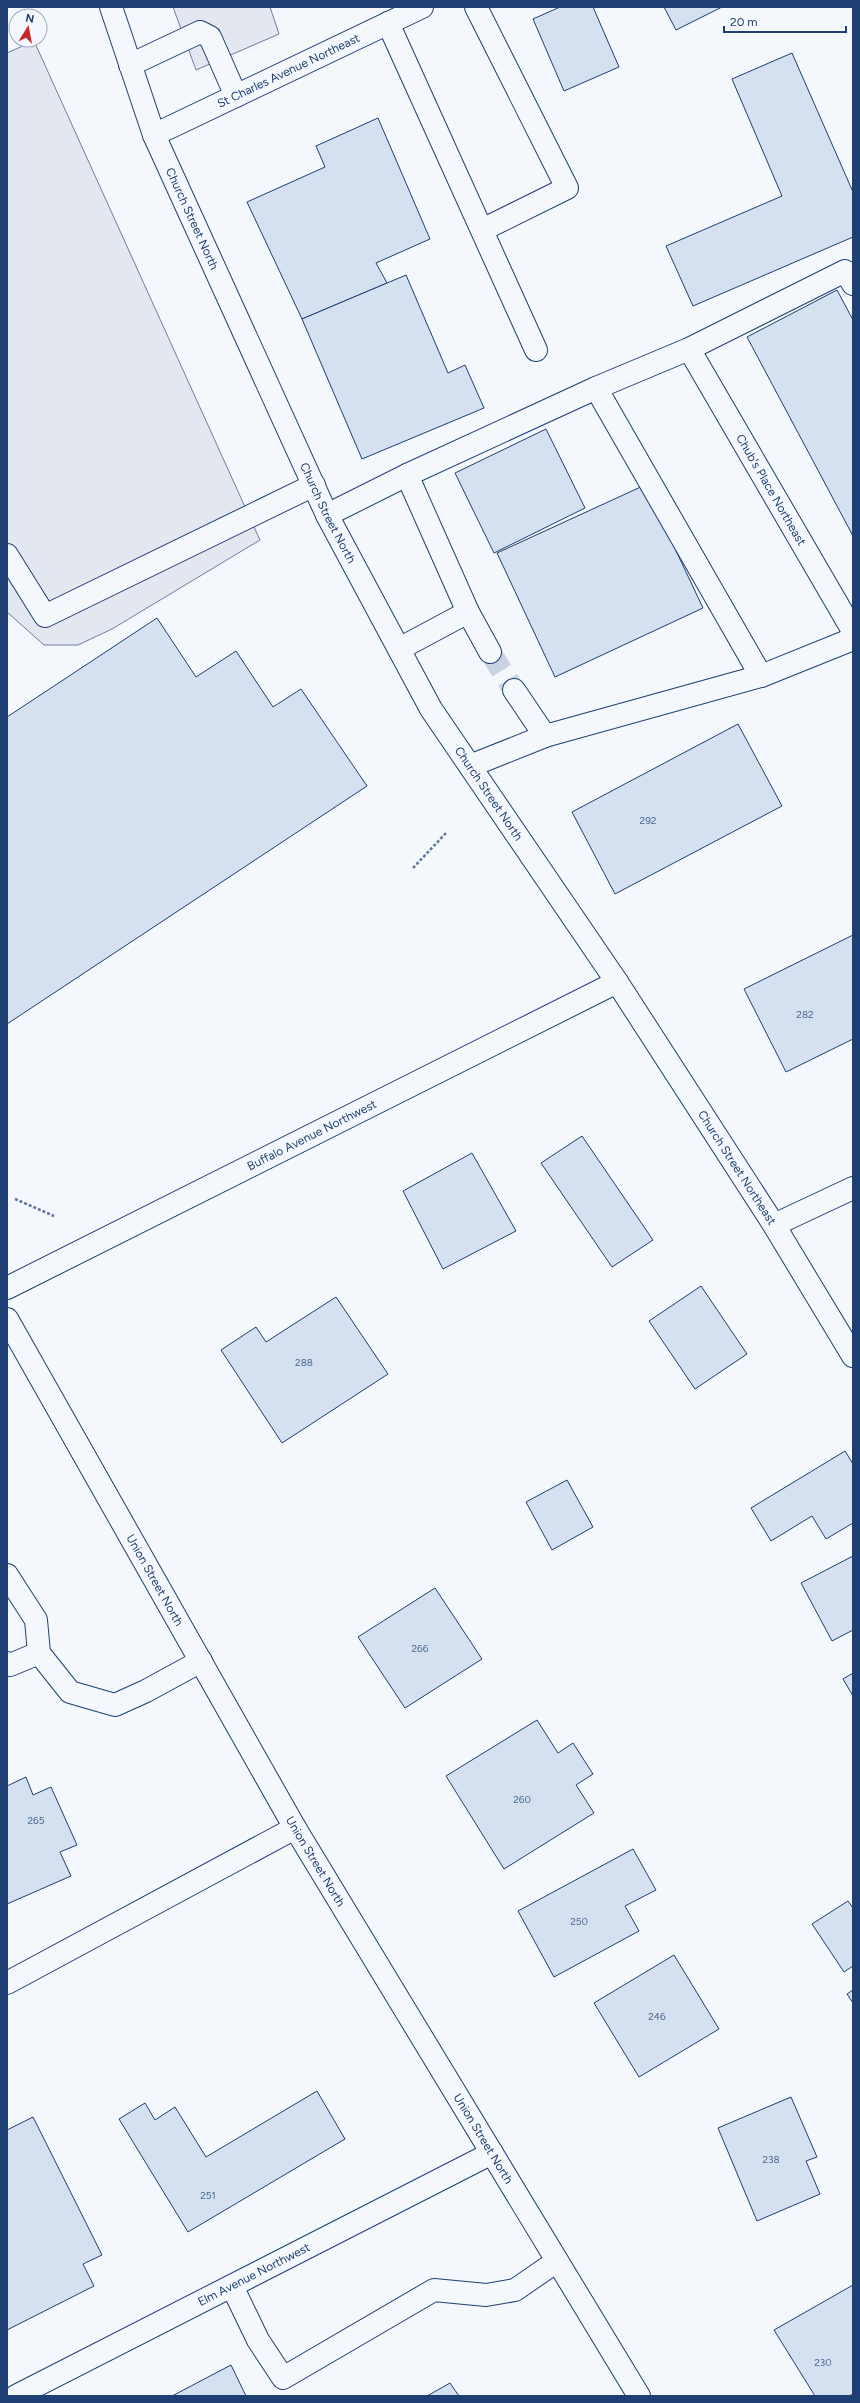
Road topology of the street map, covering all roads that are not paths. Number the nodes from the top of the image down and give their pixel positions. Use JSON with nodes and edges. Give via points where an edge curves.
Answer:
{"nodes":[{"id":1,"x":110,"y":7,"type":"edge"},
{"id":2,"x":422,"y":7,"type":"edge"},
{"id":3,"x":476,"y":7,"type":"edge"},
{"id":4,"x":388,"y":23,"type":"junction"},
{"id":5,"x":130,"y":65,"type":"junction"},
{"id":6,"x":236,"y":96,"type":"junction"},
{"id":7,"x":154,"y":135,"type":"junction"},
{"id":8,"x":482,"y":230,"type":"junction"},
{"id":9,"x":853,"y":284,"type":"edge"},
{"id":10,"x":689,"y":349,"type":"junction"},
{"id":11,"x":536,"y":350,"type":"dead end"},
{"id":12,"x":596,"y":388,"type":"junction"},
{"id":13,"x":407,"y":475,"type":"junction"},
{"id":14,"x":314,"y":485,"type":"junction"},
{"id":15,"x":327,"y":515,"type":"junction"},
{"id":16,"x":7,"y":555,"type":"edge"},
{"id":17,"x":468,"y":612,"type":"junction"},
{"id":18,"x":853,"y":631,"type":"edge"},
{"id":19,"x":853,"y":639,"type":"edge"},
{"id":20,"x":399,"y":648,"type":"junction"},
{"id":21,"x":490,"y":652,"type":"tunnel mouth"},
{"id":22,"x":761,"y":676,"type":"junction"},
{"id":23,"x":514,"y":690,"type":"tunnel mouth"},
{"id":24,"x":545,"y":736,"type":"junction"},
{"id":25,"x":470,"y":766,"type":"junction"},
{"id":26,"x":617,"y":982,"type":"junction"},
{"id":27,"x":853,"y":1188,"type":"edge"},
{"id":28,"x":774,"y":1225,"type":"junction"},
{"id":29,"x":7,"y":1288,"type":"edge"},
{"id":30,"x":7,"y":1319,"type":"edge"},
{"id":31,"x":853,"y":1356,"type":"edge"},
{"id":32,"x":7,"y":1575,"type":"edge"},
{"id":33,"x":39,"y":1653,"type":"junction"},
{"id":34,"x":200,"y":1661,"type":"junction"},
{"id":35,"x":7,"y":1663,"type":"edge"},
{"id":36,"x":295,"y":1828,"type":"junction"},
{"id":37,"x":7,"y":1983,"type":"edge"},
{"id":38,"x":492,"y":2154,"type":"junction"},
{"id":39,"x":557,"y":2261,"type":"junction"},
{"id":40,"x":232,"y":2286,"type":"junction"},
{"id":41,"x":16,"y":2396,"type":"edge"},
{"id":42,"x":639,"y":2396,"type":"edge"}],
"edges":[{"from":1,"to":5,"type":"street","name":"Church Street North"},
{"from":2,"to":4,"type":"street","name":"St Charles Avenue Northeast"},
{"from":3,"to":8,"type":"street","via":[[566,188]]},
{"from":4,"to":6,"type":"street","name":"St Charles Avenue Northeast"},
{"from":4,"to":8,"type":"street"},
{"from":5,"to":6,"type":"street","via":[[200,32],[210,37]]},
{"from":5,"to":7,"type":"street","name":"Church Street North"},
{"from":6,"to":7,"type":"street","name":"St Charles Avenue Northeast"},
{"from":7,"to":14,"type":"street","name":"Church Street North"},
{"from":8,"to":11,"type":"street"},
{"from":9,"to":10,"type":"street","via":[[845,271]]},
{"from":10,"to":12,"type":"street"},
{"from":10,"to":18,"type":"street","name":"Chub's Place Northeast"},
{"from":12,"to":13,"type":"street"},
{"from":12,"to":22,"type":"street"},
{"from":13,"to":15,"type":"street"},
{"from":13,"to":17,"type":"street"},
{"from":14,"to":15,"type":"street","name":"Church Street North"},
{"from":14,"to":16,"type":"street","via":[[45,616]]},
{"from":15,"to":20,"type":"street","name":"Church Street North"},
{"from":17,"to":20,"type":"street"},
{"from":17,"to":21,"type":"street"},
{"from":19,"to":22,"type":"street"},
{"from":20,"to":25,"type":"street","name":"Church Street North","via":[[431,709]]},
{"from":22,"to":24,"type":"street"},
{"from":23,"to":24,"type":"street"},
{"from":24,"to":25,"type":"street"},
{"from":25,"to":26,"type":"street","name":"Church Street North"},
{"from":26,"to":28,"type":"street","name":"Church Street Northeast"},
{"from":26,"to":29,"type":"street","name":"Buffalo Avenue Northwest"},
{"from":27,"to":28,"type":"street"},
{"from":28,"to":31,"type":"street","name":"Church Street Northeast"},
{"from":30,"to":34,"type":"street","name":"Union Street North"},
{"from":32,"to":33,"type":"street","via":[[36,1620]]},
{"from":33,"to":34,"type":"street","via":[[70,1692],[115,1705]]},
{"from":33,"to":35,"type":"street","via":[[10,1665]]},
{"from":34,"to":36,"type":"street","name":"Union Street North"},
{"from":36,"to":37,"type":"street"},
{"from":36,"to":38,"type":"street","name":"Union Street North"},
{"from":38,"to":39,"type":"street","name":"Union Street North"},
{"from":38,"to":40,"type":"street","name":"Elm Avenue Northwest"},
{"from":39,"to":40,"type":"street","via":[[515,2290],[486,2295],[434,2290],[283,2378],[258,2340]]},
{"from":39,"to":42,"type":"street","name":"Union Street North"},
{"from":40,"to":41,"type":"street","name":"Elm Avenue Northwest"}]}
